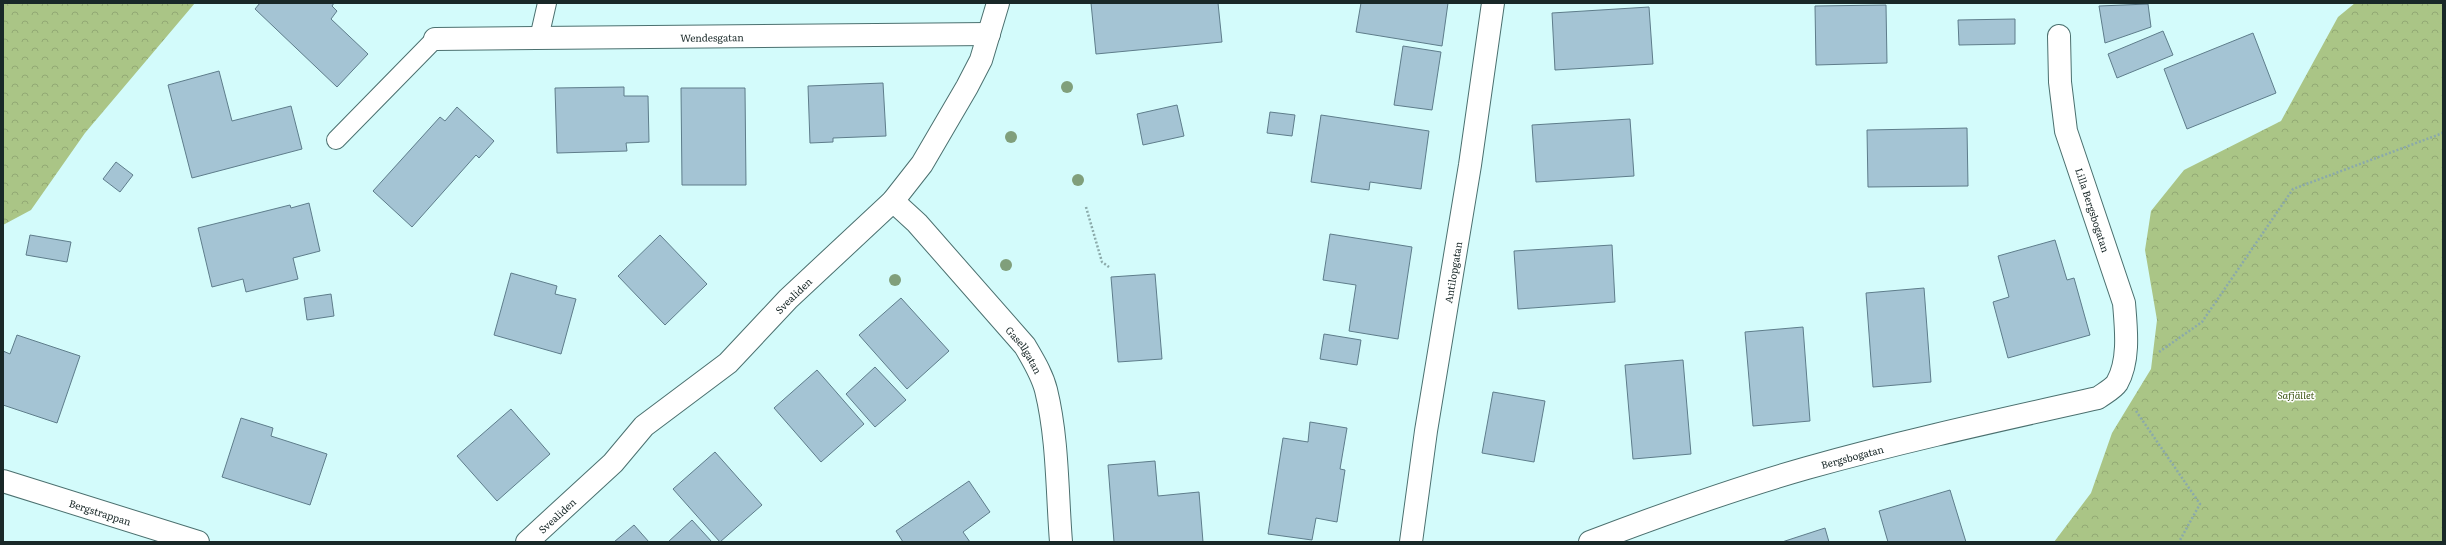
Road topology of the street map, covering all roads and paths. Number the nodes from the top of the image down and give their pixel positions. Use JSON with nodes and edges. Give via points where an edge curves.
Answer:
{"nodes":[{"id":1,"x":547,"y":3,"type":"edge"},
{"id":2,"x":998,"y":3,"type":"edge"},
{"id":3,"x":1493,"y":3,"type":"edge"},
{"id":4,"x":989,"y":34,"type":"junction"},
{"id":5,"x":2059,"y":36,"type":"dead end"},
{"id":6,"x":539,"y":38,"type":"junction"},
{"id":7,"x":435,"y":39,"type":"joint"},
{"id":8,"x":2443,"y":133,"type":"edge"},
{"id":9,"x":336,"y":140,"type":"dead end"},
{"id":10,"x":893,"y":201,"type":"junction"},
{"id":11,"x":1086,"y":206,"type":"dead end"},
{"id":12,"x":1109,"y":267,"type":"dead end"},
{"id":13,"x":2116,"y":383,"type":"junction"},
{"id":14,"x":3,"y":481,"type":"edge"},
{"id":15,"x":198,"y":542,"type":"edge"},
{"id":16,"x":527,"y":542,"type":"edge"},
{"id":17,"x":1061,"y":542,"type":"edge"},
{"id":18,"x":1411,"y":542,"type":"edge"},
{"id":19,"x":1590,"y":542,"type":"edge"},
{"id":20,"x":2179,"y":542,"type":"edge"}],
"edges":[{"from":1,"to":6,"type":"lane"},
{"from":2,"to":4,"type":"street","name":"Svealiden"},
{"from":3,"to":18,"type":"street","name":"Antilopgatan"},
{"from":4,"to":6,"type":"street","name":"Wendesgatan"},
{"from":4,"to":10,"type":"street","name":"Svealiden","via":[[981,60],[948,123],[922,164]]},
{"from":5,"to":13,"type":"street","name":"Lilla Bergsbogatan","via":[[2060,82],[2066,131],[2124,303],[2124,359]]},
{"from":6,"to":7,"type":"street","name":"Wendesgatan"},
{"from":7,"to":9,"type":"lane"},
{"from":8,"to":13,"type":"path","via":[[2293,189],[2202,322]]},
{"from":10,"to":16,"type":"street","name":"Svealiden","via":[[788,299],[728,363],[644,426],[613,464]]},
{"from":10,"to":17,"type":"street","name":"Gasellgatan","via":[[917,223],[1025,346],[1038,368],[1046,389],[1053,430]]},
{"from":11,"to":12,"type":"path","via":[[1102,262]]},
{"from":13,"to":19,"type":"street","name":"Bergsbogatan","via":[[2098,398],[1807,468],[1692,503]]},
{"from":13,"to":20,"type":"path","via":[[2200,504]]},
{"from":14,"to":15,"type":"street","name":"Bergstrappan"}]}
